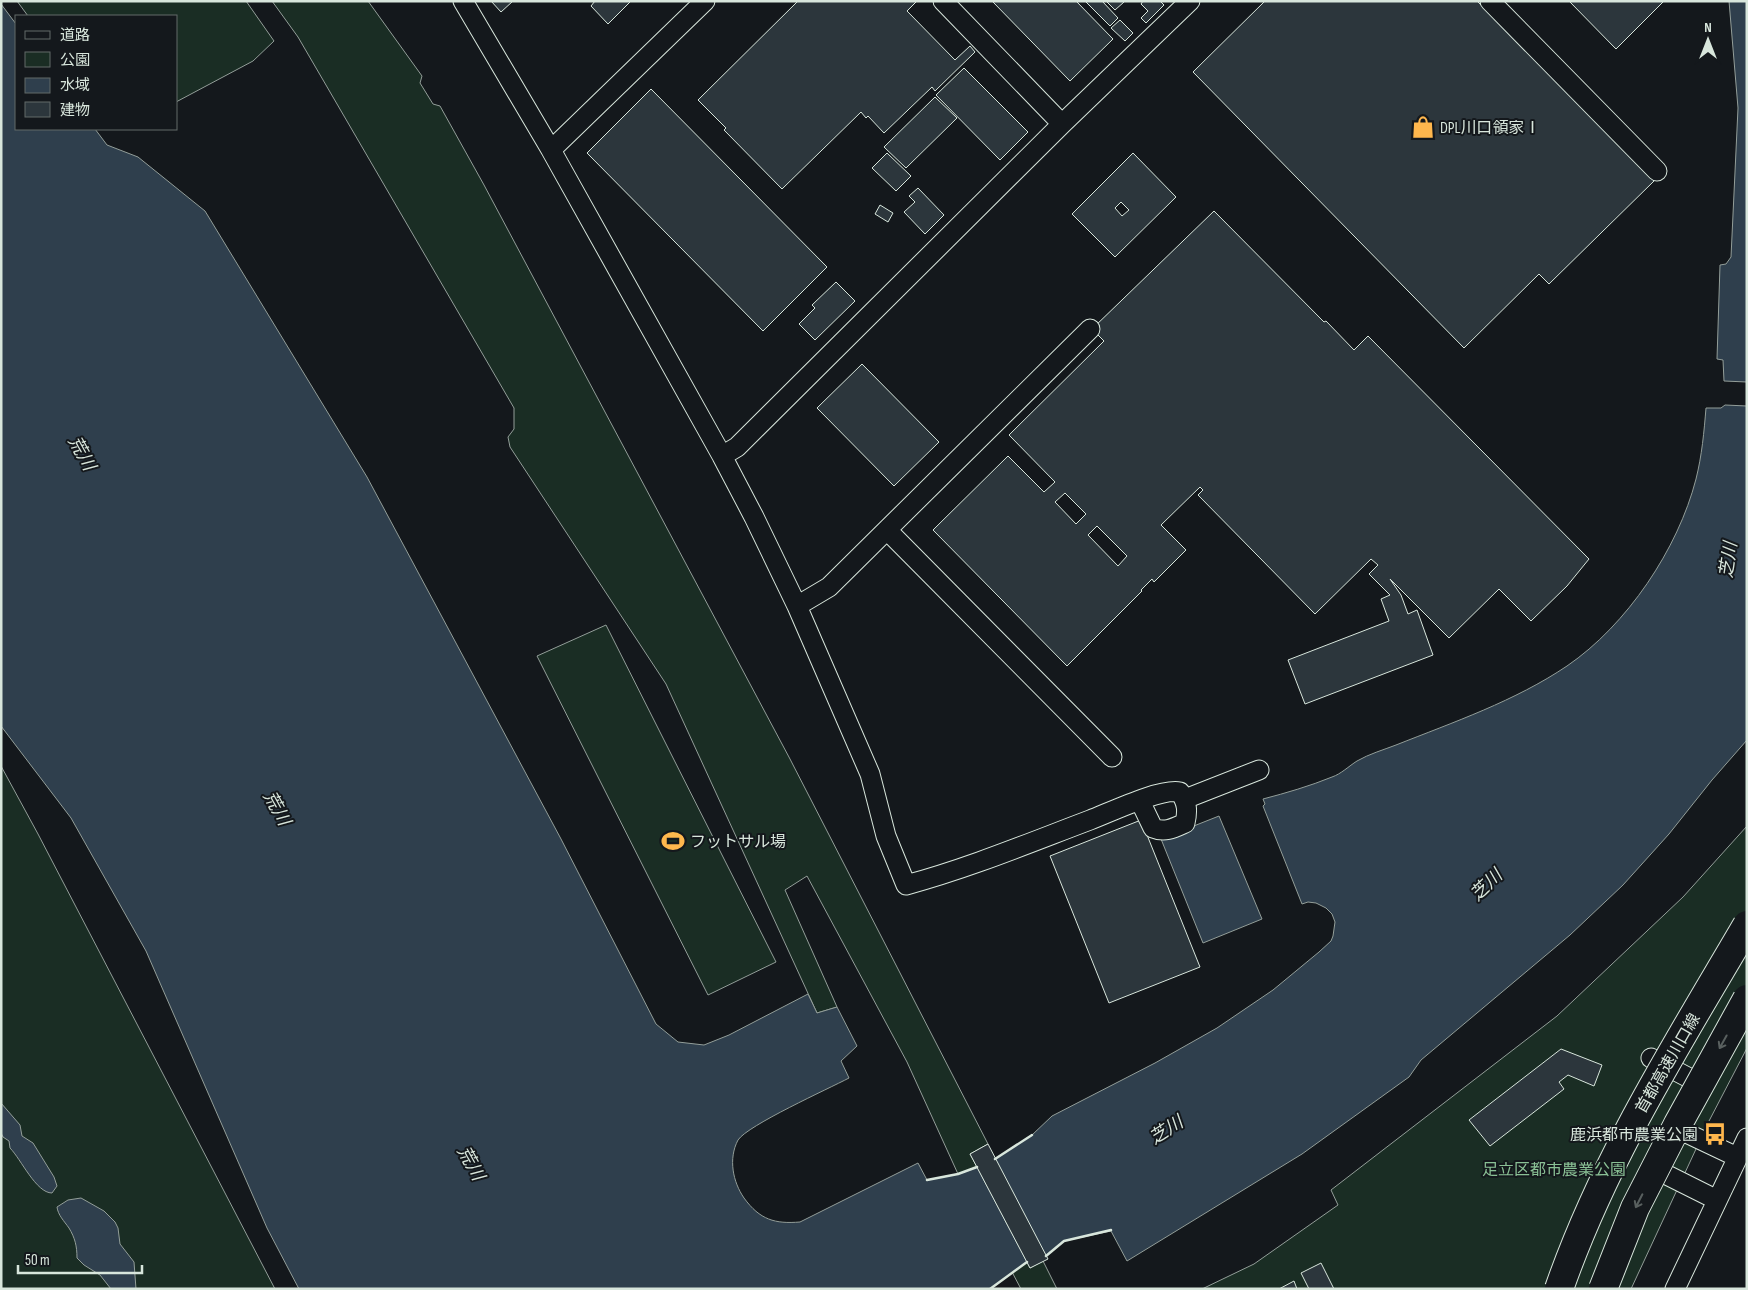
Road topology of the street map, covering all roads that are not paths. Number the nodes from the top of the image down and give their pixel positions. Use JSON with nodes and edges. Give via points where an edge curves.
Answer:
{"nodes":[{"id":1,"x":463,"y":1,"type":"edge"},
{"id":2,"x":705,"y":1,"type":"edge"},
{"id":3,"x":943,"y":1,"type":"edge"},
{"id":4,"x":1190,"y":1,"type":"edge"},
{"id":5,"x":1490,"y":1,"type":"edge"},
{"id":6,"x":1062,"y":124,"type":"junction"},
{"id":7,"x":551,"y":150,"type":"junction"},
{"id":8,"x":1657,"y":171,"type":"dead end"},
{"id":9,"x":1090,"y":329,"type":"dead end"},
{"id":10,"x":722,"y":456,"type":"junction"},
{"id":11,"x":887,"y":530,"type":"junction"},
{"id":12,"x":797,"y":606,"type":"junction"},
{"id":13,"x":1112,"y":757,"type":"dead end"},
{"id":14,"x":1259,"y":770,"type":"dead end"},
{"id":15,"x":1185,"y":800,"type":"junction"},
{"id":16,"x":1140,"y":801,"type":"junction"},
{"id":17,"x":1747,"y":925,"type":"edge"},
{"id":18,"x":1747,"y":954,"type":"edge"},
{"id":19,"x":1747,"y":999,"type":"edge"},
{"id":20,"x":1651,"y":1058,"type":"dead end"},
{"id":21,"x":1678,"y":1129,"type":"junction"},
{"id":22,"x":1747,"y":1138,"type":"edge"},
{"id":23,"x":1738,"y":1158,"type":"junction"},
{"id":24,"x":1717,"y":1200,"type":"junction"},
{"id":25,"x":1558,"y":1289,"type":"edge"},
{"id":26,"x":1577,"y":1289,"type":"edge"},
{"id":27,"x":1603,"y":1289,"type":"edge"},
{"id":28,"x":1675,"y":1289,"type":"edge"}],
"edges":[{"from":1,"to":7,"type":"street"},
{"from":2,"to":7,"type":"street"},
{"from":3,"to":6,"type":"street"},
{"from":4,"to":6,"type":"street"},
{"from":5,"to":8,"type":"street"},
{"from":6,"to":10,"type":"street","via":[[736,447]]},
{"from":7,"to":10,"type":"street"},
{"from":9,"to":11,"type":"street"},
{"from":10,"to":12,"type":"street"},
{"from":11,"to":12,"type":"street","via":[[829,587]]},
{"from":11,"to":13,"type":"street"},
{"from":12,"to":16,"type":"street","via":[[870,774],[886,836],[906,885],[971,865]]},
{"from":14,"to":15,"type":"street"},
{"from":15,"to":16,"type":"street","via":[[1180,792],[1172,791]]},
{"from":15,"to":16,"type":"street","via":[[1188,810],[1185,823],[1167,831],[1153,828]]},
{"from":17,"to":25,"type":"highway","name":"首都高速川口線","bridge":true,"via":[[1638,1113],[1601,1186]]},
{"from":18,"to":26,"type":"highway","via":[[1662,1101],[1617,1192]]},
{"from":19,"to":27,"type":"highway","one_way":true,"bridge":true,"via":[[1635,1208]]},
{"from":20,"to":21,"type":"street","via":[[1698,1085],[1698,1093]]},
{"from":21,"to":23,"type":"street"},
{"from":21,"to":24,"type":"street","via":[[1657,1170]]},
{"from":22,"to":23,"type":"street"},
{"from":23,"to":24,"type":"street"},
{"from":24,"to":28,"type":"street"}]}
